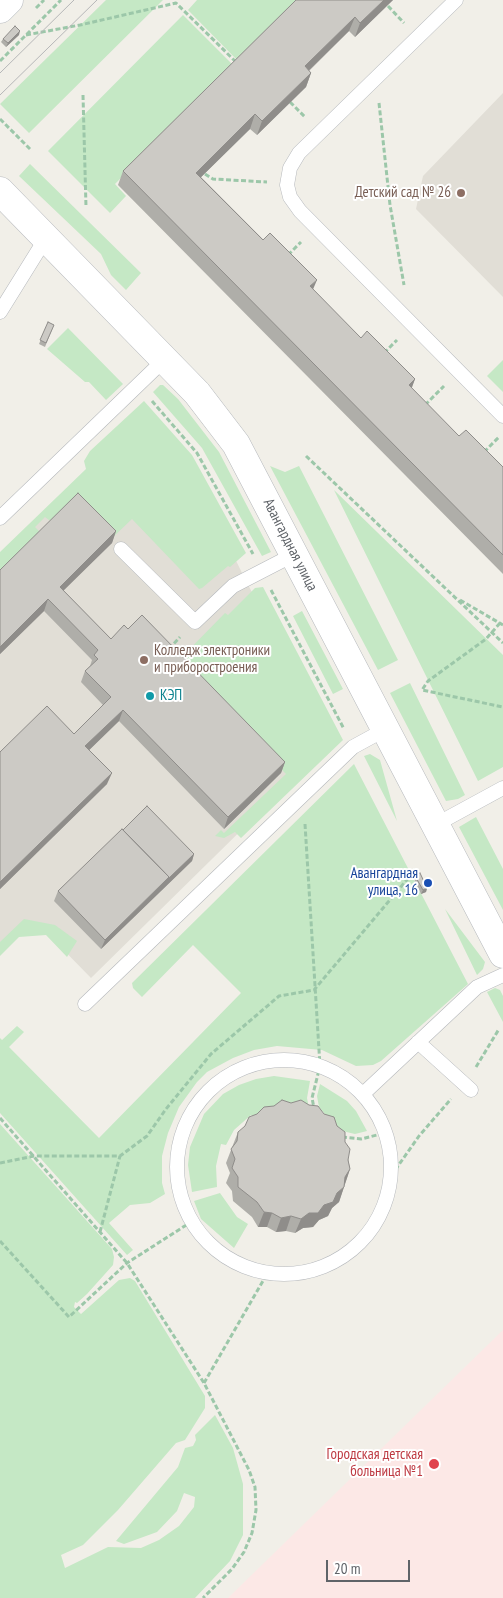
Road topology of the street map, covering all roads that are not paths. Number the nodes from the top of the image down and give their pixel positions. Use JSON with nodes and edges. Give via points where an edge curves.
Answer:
{"nodes":[{"id":1,"x":9,"y":0,"type":"edge"},
{"id":2,"x":456,"y":0,"type":"edge"},
{"id":3,"x":0,"y":9,"type":"edge"},
{"id":4,"x":0,"y":191,"type":"edge"},
{"id":5,"x":46,"y":238,"type":"junction"},
{"id":6,"x":0,"y":312,"type":"edge"},
{"id":7,"x":165,"y":359,"type":"junction"},
{"id":8,"x":503,"y":416,"type":"edge"},
{"id":9,"x":0,"y":518,"type":"edge"},
{"id":10,"x":122,"y":549,"type":"dead end"},
{"id":11,"x":295,"y":554,"type":"junction"},
{"id":12,"x":386,"y":729,"type":"junction"},
{"id":13,"x":503,"y":788,"type":"edge"},
{"id":14,"x":435,"y":825,"type":"junction"},
{"id":15,"x":503,"y":954,"type":"edge"},
{"id":16,"x":503,"y":974,"type":"edge"},
{"id":17,"x":86,"y":1004,"type":"dead end"},
{"id":18,"x":418,"y":1042,"type":"junction"},
{"id":19,"x":468,"y":1087,"type":"road end"},
{"id":20,"x":363,"y":1094,"type":"junction"}],
"edges":[{"from":1,"to":3,"type":"street"},
{"from":2,"to":8,"type":"lane","via":[[299,153],[290,168],[287,185],[290,197],[316,227]]},
{"from":4,"to":5,"type":"street","name":"Авангардная улица"},
{"from":5,"to":6,"type":"lane"},
{"from":5,"to":7,"type":"street","name":"Авангардная улица"},
{"from":7,"to":9,"type":"lane"},
{"from":7,"to":11,"type":"street","name":"Авангардная улица","via":[[198,393],[236,444]]},
{"from":10,"to":11,"type":"lane","via":[[194,622],[233,586]]},
{"from":11,"to":12,"type":"street","name":"Авангардная улица"},
{"from":12,"to":14,"type":"street","name":"Авангардная улица"},
{"from":12,"to":17,"type":"lane","via":[[353,746]]},
{"from":13,"to":14,"type":"lane"},
{"from":14,"to":15,"type":"street","name":"Авангардная улица"},
{"from":16,"to":18,"type":"lane","via":[[477,987]]},
{"from":18,"to":19,"type":"lane"},
{"from":18,"to":20,"type":"lane"},
{"from":20,"to":20,"type":"lane","via":[[380,1118],[390,1146],[391,1176],[385,1204],[371,1230],[351,1252],[325,1267],[297,1274],[268,1274],[237,1264],[211,1247],[191,1222],[181,1198],[176,1172],[178,1146],[187,1121],[201,1099],[220,1081],[243,1068],[286,1060],[320,1066],[343,1077]]}]}
